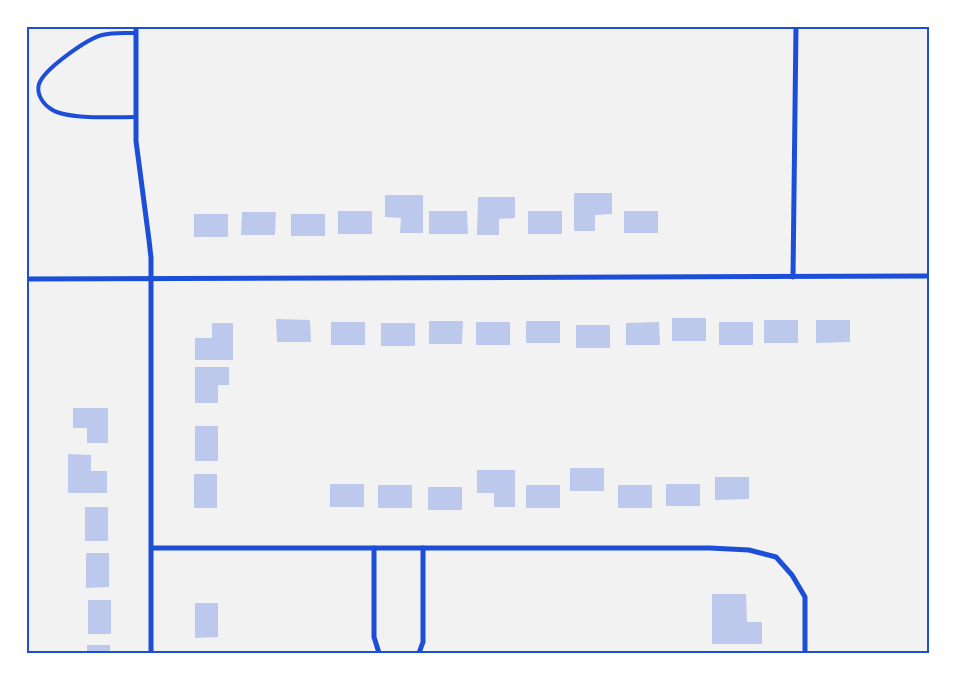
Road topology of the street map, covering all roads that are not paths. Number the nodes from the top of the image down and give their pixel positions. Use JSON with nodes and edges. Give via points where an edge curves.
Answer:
{"nodes":[{"id":1,"x":136,"y":26,"type":"edge"},
{"id":2,"x":796,"y":26,"type":"edge"},
{"id":3,"x":136,"y":33,"type":"junction"},
{"id":4,"x":135,"y":117,"type":"junction"},
{"id":5,"x":929,"y":276,"type":"edge"},
{"id":6,"x":794,"y":277,"type":"junction"},
{"id":7,"x":26,"y":279,"type":"edge"},
{"id":8,"x":150,"y":279,"type":"junction"},
{"id":9,"x":152,"y":548,"type":"junction"},
{"id":10,"x":374,"y":548,"type":"junction"},
{"id":11,"x":423,"y":548,"type":"junction"},
{"id":12,"x":151,"y":653,"type":"edge"},
{"id":13,"x":379,"y":653,"type":"edge"},
{"id":14,"x":419,"y":653,"type":"edge"},
{"id":15,"x":805,"y":653,"type":"edge"}],
"edges":[{"from":1,"to":3,"type":"street"},
{"from":2,"to":6,"type":"street"},
{"from":3,"to":4,"type":"street"},
{"from":3,"to":4,"type":"lane","via":[[113,32],[85,42],[43,76],[38,85],[42,101],[52,110],[66,115]]},
{"from":4,"to":8,"type":"street","via":[[149,240]]},
{"from":5,"to":6,"type":"street"},
{"from":6,"to":8,"type":"street"},
{"from":7,"to":8,"type":"street"},
{"from":8,"to":9,"type":"street"},
{"from":9,"to":10,"type":"street"},
{"from":9,"to":12,"type":"street"},
{"from":10,"to":11,"type":"street"},
{"from":10,"to":13,"type":"street","via":[[374,637]]},
{"from":11,"to":14,"type":"street","via":[[423,642]]},
{"from":11,"to":15,"type":"street","via":[[710,548],[749,550],[776,557],[805,597]]}]}
